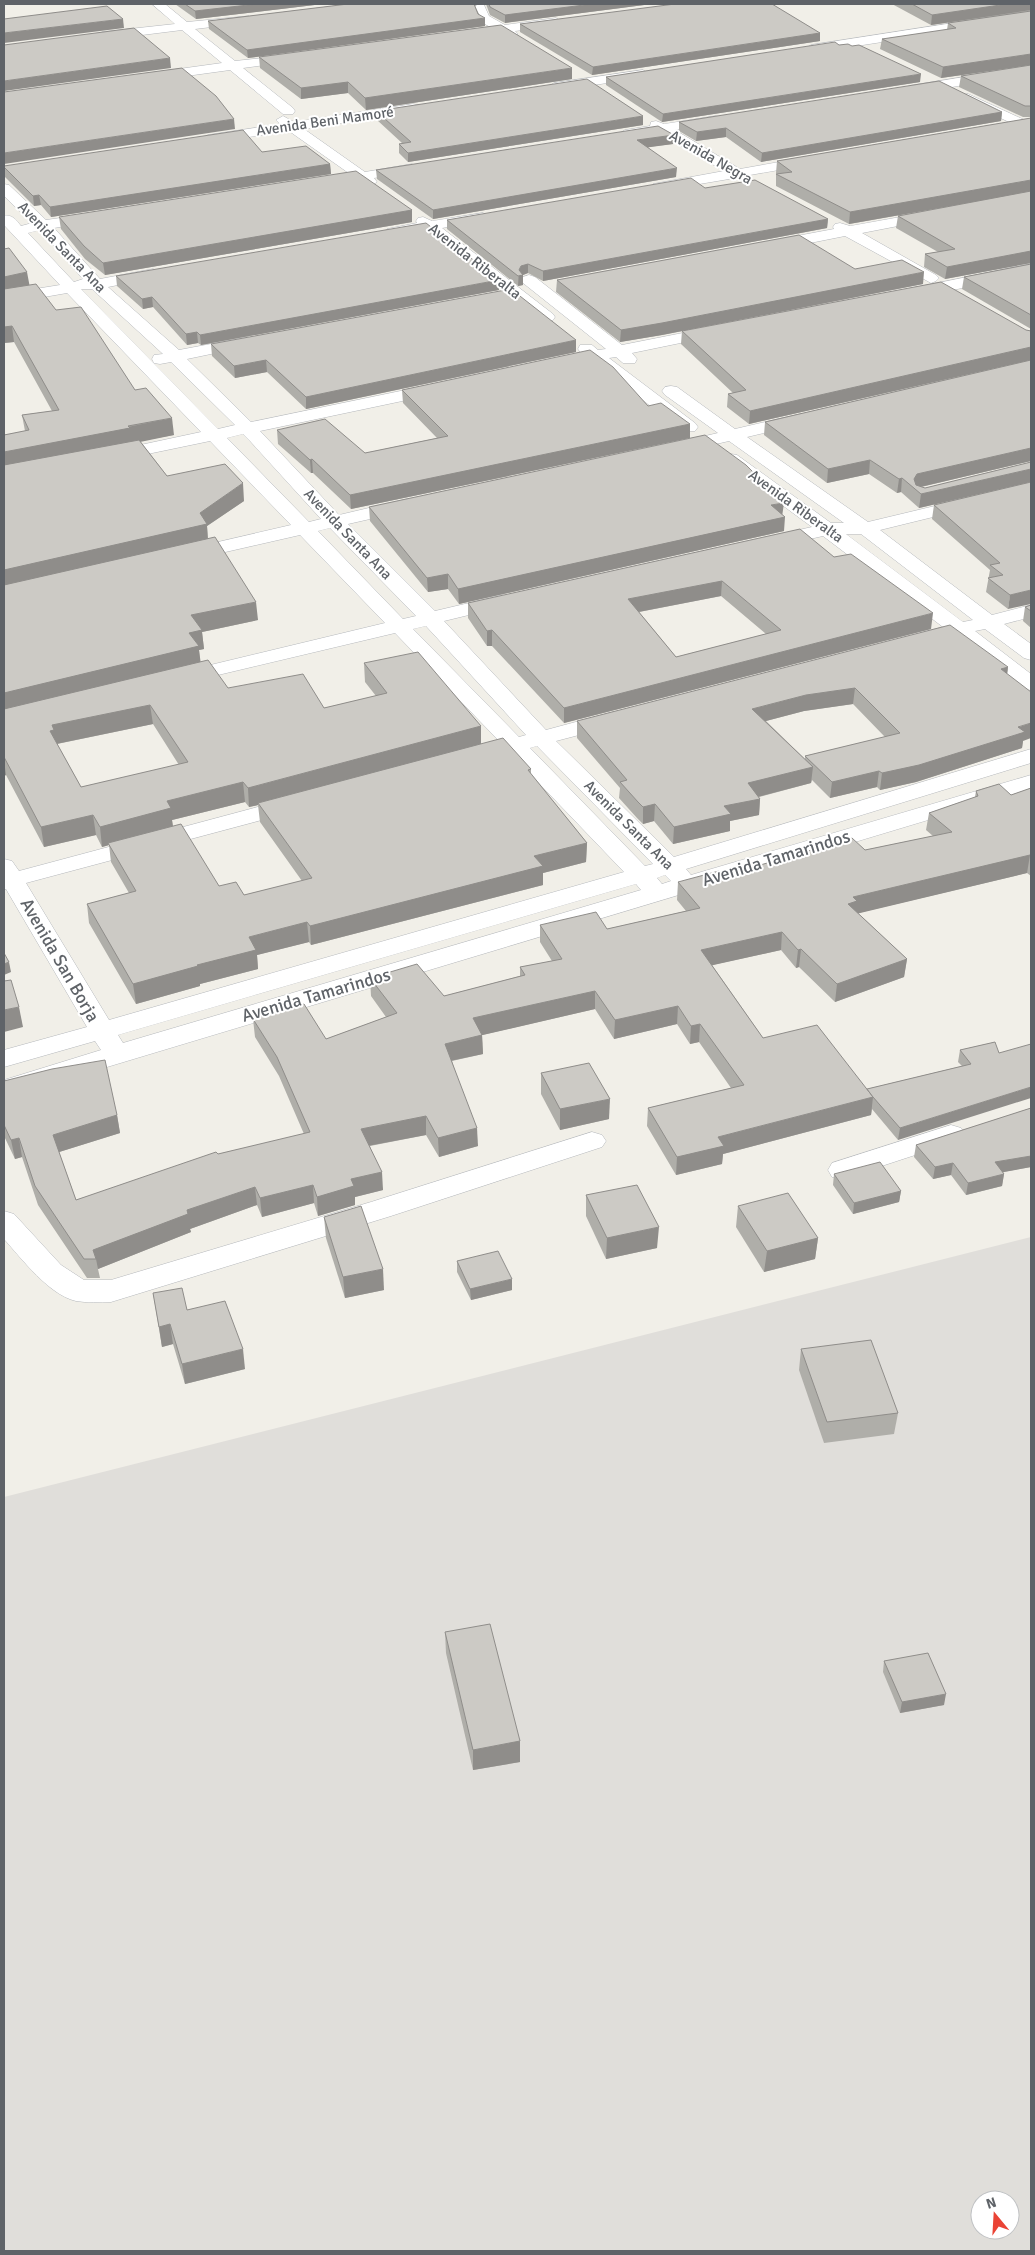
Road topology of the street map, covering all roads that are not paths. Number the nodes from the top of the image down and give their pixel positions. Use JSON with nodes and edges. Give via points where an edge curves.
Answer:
{"nodes":[{"id":1,"x":158,"y":4,"type":"edge"},
{"id":2,"x":477,"y":6,"type":"edge"},
{"id":3,"x":1031,"y":15,"type":"edge"},
{"id":4,"x":255,"y":18,"type":"edge"},
{"id":5,"x":566,"y":20,"type":"edge"},
{"id":6,"x":187,"y":27,"type":"junction"},
{"id":7,"x":503,"y":29,"type":"junction"},
{"id":8,"x":852,"y":29,"type":"dead end"},
{"id":9,"x":520,"y":33,"type":"junction"},
{"id":10,"x":832,"y":33,"type":"dead end"},
{"id":11,"x":455,"y":35,"type":"edge"},
{"id":12,"x":90,"y":38,"type":"edge"},
{"id":13,"x":543,"y":40,"type":"edge"},
{"id":14,"x":854,"y":43,"type":"junction"},
{"id":15,"x":872,"y":46,"type":"junction"},
{"id":16,"x":890,"y":48,"type":"edge"},
{"id":17,"x":802,"y":51,"type":"edge"},
{"id":18,"x":311,"y":55,"type":"edge"},
{"id":19,"x":235,"y":65,"type":"junction"},
{"id":20,"x":592,"y":67,"type":"edge"},
{"id":21,"x":571,"y":70,"type":"edge"},
{"id":22,"x":1031,"y":70,"type":"edge"},
{"id":23,"x":655,"y":72,"type":"edge"},
{"id":24,"x":924,"y":77,"type":"dead end"},
{"id":25,"x":139,"y":78,"type":"edge"},
{"id":26,"x":941,"y":79,"type":"junction"},
{"id":27,"x":590,"y":82,"type":"junction"},
{"id":28,"x":959,"y":82,"type":"junction"},
{"id":29,"x":608,"y":85,"type":"junction"},
{"id":30,"x":546,"y":88,"type":"edge"},
{"id":31,"x":627,"y":88,"type":"edge"},
{"id":32,"x":892,"y":92,"type":"edge"},
{"id":33,"x":422,"y":106,"type":"edge"},
{"id":34,"x":288,"y":115,"type":"junction"},
{"id":35,"x":639,"y":115,"type":"edge"},
{"id":36,"x":674,"y":115,"type":"edge"},
{"id":37,"x":728,"y":118,"type":"edge"},
{"id":38,"x":323,"y":122,"type":"junction"},
{"id":39,"x":689,"y":124,"type":"junction"},
{"id":40,"x":1029,"y":125,"type":"edge"},
{"id":41,"x":992,"y":128,"type":"edge"},
{"id":42,"x":661,"y":129,"type":"junction"},
{"id":43,"x":338,"y":134,"type":"dead end"},
{"id":44,"x":705,"y":134,"type":"edge"},
{"id":45,"x":613,"y":136,"type":"edge"},
{"id":46,"x":1012,"y":136,"type":"edge"},
{"id":47,"x":198,"y":140,"type":"edge"},
{"id":48,"x":745,"y":159,"type":"dead end"},
{"id":49,"x":430,"y":166,"type":"edge"},
{"id":50,"x":365,"y":168,"type":"junction"},
{"id":51,"x":382,"y":173,"type":"junction"},
{"id":52,"x":737,"y":173,"type":"junction"},
{"id":53,"x":758,"y":176,"type":"junction"},
{"id":54,"x":314,"y":184,"type":"edge"},
{"id":55,"x":4,"y":188,"type":"edge"},
{"id":56,"x":641,"y":190,"type":"edge"},
{"id":57,"x":656,"y":199,"type":"edge"},
{"id":58,"x":426,"y":207,"type":"edge"},
{"id":59,"x":407,"y":209,"type":"edge"},
{"id":60,"x":944,"y":213,"type":"edge"},
{"id":61,"x":110,"y":215,"type":"edge"},
{"id":62,"x":492,"y":221,"type":"edge"},
{"id":63,"x":10,"y":224,"type":"edge"},
{"id":64,"x":42,"y":225,"type":"junction"},
{"id":65,"x":867,"y":227,"type":"junction"},
{"id":66,"x":445,"y":229,"type":"junction"},
{"id":67,"x":847,"y":231,"type":"junction"},
{"id":68,"x":383,"y":239,"type":"edge"},
{"id":69,"x":751,"y":249,"type":"edge"},
{"id":70,"x":1031,"y":269,"type":"edge"},
{"id":71,"x":944,"y":276,"type":"junction"},
{"id":72,"x":164,"y":277,"type":"edge"},
{"id":73,"x":1031,"y":283,"type":"edge"},
{"id":74,"x":560,"y":285,"type":"edge"},
{"id":75,"x":101,"y":288,"type":"junction"},
{"id":76,"x":541,"y":289,"type":"junction"},
{"id":77,"x":963,"y":290,"type":"junction"},
{"id":78,"x":75,"y":292,"type":"junction"},
{"id":79,"x":517,"y":293,"type":"junction"},
{"id":80,"x":497,"y":296,"type":"edge"},
{"id":81,"x":4,"y":300,"type":"edge"},
{"id":82,"x":4,"y":307,"type":"edge"},
{"id":83,"x":262,"y":340,"type":"edge"},
{"id":84,"x":620,"y":350,"type":"junction"},
{"id":85,"x":593,"y":355,"type":"junction"},
{"id":86,"x":174,"y":356,"type":"junction"},
{"id":87,"x":142,"y":362,"type":"junction"},
{"id":88,"x":636,"y":365,"type":"junction"},
{"id":89,"x":611,"y":367,"type":"junction"},
{"id":90,"x":655,"y":379,"type":"dead end"},
{"id":91,"x":459,"y":384,"type":"edge"},
{"id":92,"x":448,"y":399,"type":"edge"},
{"id":93,"x":819,"y":414,"type":"edge"},
{"id":94,"x":252,"y":433,"type":"junction"},
{"id":95,"x":732,"y":434,"type":"junction"},
{"id":96,"x":219,"y":440,"type":"junction"},
{"id":97,"x":708,"y":441,"type":"junction"},
{"id":98,"x":660,"y":451,"type":"edge"},
{"id":99,"x":95,"y":465,"type":"edge"},
{"id":100,"x":1031,"y":488,"type":"edge"},
{"id":101,"x":420,"y":502,"type":"edge"},
{"id":102,"x":871,"y":507,"type":"dead end"},
{"id":103,"x":843,"y":514,"type":"junction"},
{"id":104,"x":334,"y":521,"type":"junction"},
{"id":105,"x":304,"y":528,"type":"junction"},
{"id":106,"x":865,"y":528,"type":"junction"},
{"id":107,"x":828,"y":529,"type":"junction"},
{"id":108,"x":750,"y":546,"type":"edge"},
{"id":109,"x":168,"y":559,"type":"edge"},
{"id":110,"x":517,"y":598,"type":"edge"},
{"id":111,"x":1031,"y":611,"type":"edge"},
{"id":112,"x":430,"y":618,"type":"junction"},
{"id":113,"x":991,"y":622,"type":"junction"},
{"id":114,"x":398,"y":625,"type":"junction"},
{"id":115,"x":960,"y":629,"type":"junction"},
{"id":116,"x":903,"y":644,"type":"edge"},
{"id":117,"x":1031,"y":654,"type":"edge"},
{"id":118,"x":158,"y":683,"type":"edge"},
{"id":119,"x":1031,"y":684,"type":"edge"},
{"id":120,"x":636,"y":714,"type":"edge"},
{"id":121,"x":541,"y":738,"type":"junction"},
{"id":122,"x":515,"y":745,"type":"junction"},
{"id":123,"x":1031,"y":756,"type":"edge"},
{"id":124,"x":457,"y":761,"type":"edge"},
{"id":125,"x":1031,"y":782,"type":"edge"},
{"id":126,"x":312,"y":800,"type":"edge"},
{"id":127,"x":671,"y":866,"type":"junction"},
{"id":128,"x":641,"y":875,"type":"junction"},
{"id":129,"x":7,"y":876,"type":"edge"},
{"id":130,"x":687,"y":885,"type":"junction"},
{"id":131,"x":659,"y":894,"type":"junction"},
{"id":132,"x":101,"y":1030,"type":"junction"},
{"id":133,"x":116,"y":1054,"type":"junction"},
{"id":134,"x":4,"y":1059,"type":"edge"},
{"id":135,"x":4,"y":1089,"type":"edge"},
{"id":136,"x":975,"y":1127,"type":"edge"},
{"id":137,"x":592,"y":1141,"type":"dead end"},
{"id":138,"x":842,"y":1170,"type":"edge"},
{"id":139,"x":4,"y":1223,"type":"edge"}],
"edges":[{"from":1,"to":6,"type":"street"},
{"from":2,"to":7,"type":"street","via":[[484,18]]},
{"from":2,"to":9,"type":"street","via":[[502,15]]},
{"from":3,"to":15,"type":"street"},
{"from":4,"to":6,"type":"street"},
{"from":5,"to":9,"type":"street"},
{"from":6,"to":12,"type":"street"},
{"from":6,"to":19,"type":"street"},
{"from":7,"to":9,"type":"street"},
{"from":7,"to":11,"type":"street"},
{"from":8,"to":15,"type":"street"},
{"from":9,"to":13,"type":"street"},
{"from":10,"to":14,"type":"street"},
{"from":14,"to":15,"type":"street"},
{"from":14,"to":17,"type":"street"},
{"from":15,"to":16,"type":"street"},
{"from":18,"to":19,"type":"street"},
{"from":19,"to":25,"type":"street"},
{"from":19,"to":34,"type":"street"},
{"from":20,"to":29,"type":"street"},
{"from":21,"to":27,"type":"street"},
{"from":22,"to":28,"type":"street"},
{"from":23,"to":29,"type":"street"},
{"from":24,"to":26,"type":"street"},
{"from":26,"to":28,"type":"street"},
{"from":26,"to":32,"type":"street"},
{"from":26,"to":40,"type":"street"},
{"from":27,"to":29,"type":"street"},
{"from":27,"to":30,"type":"street"},
{"from":28,"to":40,"type":"street"},
{"from":29,"to":31,"type":"street"},
{"from":33,"to":38,"type":"street","name":"Avenida Beni Mamoré"},
{"from":34,"to":38,"type":"street"},
{"from":34,"to":47,"type":"street","name":"Avenida Beni Mamoré"},
{"from":34,"to":50,"type":"street"},
{"from":35,"to":42,"type":"street","name":"Avenida Negra"},
{"from":36,"to":39,"type":"street","name":"Avenida Negra"},
{"from":37,"to":39,"type":"street"},
{"from":38,"to":43,"type":"street"},
{"from":39,"to":42,"type":"street"},
{"from":39,"to":44,"type":"street","name":"Avenida Negra"},
{"from":40,"to":41,"type":"street"},
{"from":40,"to":46,"type":"street"},
{"from":42,"to":45,"type":"street"},
{"from":42,"to":52,"type":"street","name":"Avenida Negra"},
{"from":48,"to":53,"type":"street","name":"Avenida Negra"},
{"from":49,"to":51,"type":"street"},
{"from":50,"to":51,"type":"street"},
{"from":50,"to":51,"type":"street","via":[[391,188]]},
{"from":50,"to":54,"type":"street"},
{"from":52,"to":53,"type":"street"},
{"from":52,"to":56,"type":"street"},
{"from":53,"to":53,"type":"street","via":[[825,164],[775,179]]},
{"from":53,"to":57,"type":"street"},
{"from":55,"to":64,"type":"street","name":"Avenida Santa Ana"},
{"from":58,"to":66,"type":"street","name":"Avenida Riberalta"},
{"from":59,"to":66,"type":"street","name":"Avenida Riberalta"},
{"from":60,"to":65,"type":"street"},
{"from":61,"to":64,"type":"street"},
{"from":62,"to":66,"type":"street"},
{"from":63,"to":64,"type":"street"},
{"from":63,"to":78,"type":"street","name":"Avenida Santa Ana"},
{"from":64,"to":75,"type":"street","name":"Avenida Santa Ana"},
{"from":65,"to":67,"type":"street"},
{"from":65,"to":67,"type":"street","via":[[836,218]]},
{"from":65,"to":71,"type":"street"},
{"from":66,"to":68,"type":"street"},
{"from":66,"to":76,"type":"street","name":"Avenida Riberalta"},
{"from":66,"to":79,"type":"street","name":"Avenida Riberalta"},
{"from":67,"to":69,"type":"street"},
{"from":67,"to":71,"type":"street"},
{"from":70,"to":77,"type":"street"},
{"from":71,"to":77,"type":"street"},
{"from":71,"to":77,"type":"street","via":[[900,302]]},
{"from":72,"to":75,"type":"street"},
{"from":73,"to":77,"type":"street","via":[[981,293]]},
{"from":74,"to":76,"type":"street"},
{"from":75,"to":78,"type":"street"},
{"from":75,"to":86,"type":"street","name":"Avenida Santa Ana"},
{"from":76,"to":79,"type":"street"},
{"from":76,"to":84,"type":"street","name":"Avenida Riberalta"},
{"from":78,"to":81,"type":"street"},
{"from":78,"to":82,"type":"street"},
{"from":78,"to":87,"type":"street","name":"Avenida Santa Ana"},
{"from":79,"to":80,"type":"street"},
{"from":79,"to":85,"type":"street","name":"Avenida Riberalta"},
{"from":83,"to":86,"type":"street"},
{"from":84,"to":85,"type":"street"},
{"from":84,"to":88,"type":"street","name":"Avenida Riberalta"},
{"from":84,"to":88,"type":"street","via":[[732,335]]},
{"from":85,"to":89,"type":"street","name":"Avenida Riberalta"},
{"from":85,"to":89,"type":"street","via":[[550,372]]},
{"from":86,"to":87,"type":"street"},
{"from":86,"to":94,"type":"street","name":"Avenida Santa Ana"},
{"from":87,"to":96,"type":"street","name":"Avenida Santa Ana"},
{"from":88,"to":89,"type":"street"},
{"from":89,"to":97,"type":"street","name":"Avenida Riberalta"},
{"from":90,"to":95,"type":"street","name":"Avenida Riberalta"},
{"from":91,"to":94,"type":"street"},
{"from":92,"to":94,"type":"street"},
{"from":93,"to":95,"type":"street"},
{"from":94,"to":96,"type":"street"},
{"from":94,"to":104,"type":"street","name":"Avenida Santa Ana"},
{"from":95,"to":97,"type":"street"},
{"from":95,"to":103,"type":"street","name":"Avenida Riberalta"},
{"from":96,"to":99,"type":"street"},
{"from":96,"to":105,"type":"street","name":"Avenida Santa Ana"},
{"from":97,"to":98,"type":"street"},
{"from":97,"to":107,"type":"street","name":"Avenida Riberalta"},
{"from":100,"to":106,"type":"street"},
{"from":101,"to":104,"type":"street"},
{"from":102,"to":103,"type":"street"},
{"from":103,"to":106,"type":"street","name":"Avenida Riberalta"},
{"from":103,"to":107,"type":"street"},
{"from":104,"to":105,"type":"street"},
{"from":104,"to":112,"type":"street","name":"Avenida Santa Ana"},
{"from":105,"to":109,"type":"street"},
{"from":105,"to":114,"type":"street","name":"Avenida Santa Ana"},
{"from":106,"to":107,"type":"street"},
{"from":106,"to":113,"type":"street","name":"Avenida Riberalta"},
{"from":107,"to":108,"type":"street"},
{"from":107,"to":115,"type":"street","name":"Avenida Riberalta"},
{"from":110,"to":112,"type":"street"},
{"from":111,"to":113,"type":"street"},
{"from":112,"to":114,"type":"street"},
{"from":112,"to":121,"type":"street","name":"Avenida Santa Ana"},
{"from":113,"to":115,"type":"street"},
{"from":113,"to":117,"type":"street","name":"Avenida Riberalta"},
{"from":114,"to":118,"type":"street"},
{"from":114,"to":122,"type":"street","name":"Avenida Santa Ana"},
{"from":115,"to":116,"type":"street"},
{"from":115,"to":119,"type":"street","name":"Avenida Riberalta"},
{"from":120,"to":121,"type":"street"},
{"from":121,"to":122,"type":"street"},
{"from":121,"to":127,"type":"street","name":"Avenida Santa Ana"},
{"from":122,"to":124,"type":"street"},
{"from":122,"to":128,"type":"street","name":"Avenida Santa Ana"},
{"from":123,"to":127,"type":"street","name":"Avenida Tamarindos"},
{"from":125,"to":130,"type":"street","name":"Avenida Tamarindos"},
{"from":126,"to":129,"type":"street"},
{"from":127,"to":128,"type":"street","name":"Avenida Tamarindos"},
{"from":127,"to":130,"type":"street","name":"Avenida Santa Ana"},
{"from":128,"to":131,"type":"street","name":"Avenida Santa Ana"},
{"from":128,"to":132,"type":"street","name":"Avenida Tamarindos"},
{"from":129,"to":132,"type":"street","name":"Avenida San Borja"},
{"from":130,"to":131,"type":"street","name":"Avenida Tamarindos"},
{"from":131,"to":133,"type":"street","name":"Avenida Tamarindos"},
{"from":132,"to":133,"type":"street","name":"Avenida San Borja"},
{"from":132,"to":134,"type":"street","name":"Avenida Tamarindos"},
{"from":133,"to":135,"type":"street","name":"Avenida Tamarindos"},
{"from":136,"to":138,"type":"street"},
{"from":137,"to":139,"type":"street","via":[[111,1291],[78,1291],[51,1272]]}]}
